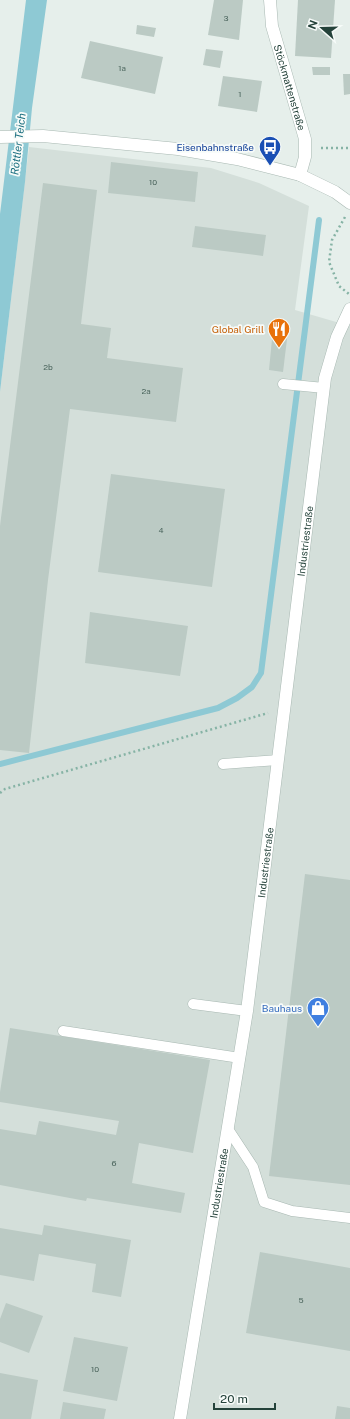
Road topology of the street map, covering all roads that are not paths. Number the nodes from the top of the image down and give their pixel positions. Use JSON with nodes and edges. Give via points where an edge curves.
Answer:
{"nodes":[{"id":1,"x":270,"y":0,"type":"edge"},
{"id":2,"x":0,"y":137,"type":"edge"},
{"id":3,"x":300,"y":175,"type":"junction"},
{"id":4,"x":348,"y":209,"type":"edge"},
{"id":5,"x":350,"y":309,"type":"edge"},
{"id":6,"x":283,"y":384,"type":"dead end"},
{"id":7,"x":324,"y":388,"type":"junction"},
{"id":8,"x":278,"y":760,"type":"junction"},
{"id":9,"x":223,"y":764,"type":"dead end"},
{"id":10,"x":193,"y":1004,"type":"dead end"},
{"id":11,"x":247,"y":1011,"type":"junction"},
{"id":12,"x":63,"y":1031,"type":"dead end"},
{"id":13,"x":240,"y":1058,"type":"junction"},
{"id":14,"x":228,"y":1129,"type":"junction"},
{"id":15,"x":350,"y":1218,"type":"edge"},
{"id":16,"x":180,"y":1419,"type":"edge"}],
"edges":[{"from":1,"to":3,"type":"street","name":"Stöckmattenstraße","via":[[272,26],[306,139]]},
{"from":2,"to":3,"type":"street","via":[[43,136],[178,149],[237,159]]},
{"from":3,"to":4,"type":"street","via":[[335,192]]},
{"from":5,"to":7,"type":"street","name":"Industriestraße","via":[[337,337],[327,368]]},
{"from":6,"to":7,"type":"lane"},
{"from":7,"to":8,"type":"street","name":"Industriestraße"},
{"from":8,"to":9,"type":"lane"},
{"from":8,"to":11,"type":"street","name":"Industriestraße"},
{"from":10,"to":11,"type":"lane"},
{"from":11,"to":13,"type":"street","name":"Industriestraße"},
{"from":12,"to":13,"type":"lane"},
{"from":13,"to":14,"type":"street","name":"Industriestraße"},
{"from":14,"to":15,"type":"lane","via":[[253,1167],[264,1202],[292,1211]]},
{"from":14,"to":16,"type":"street","name":"Industriestraße"}]}
